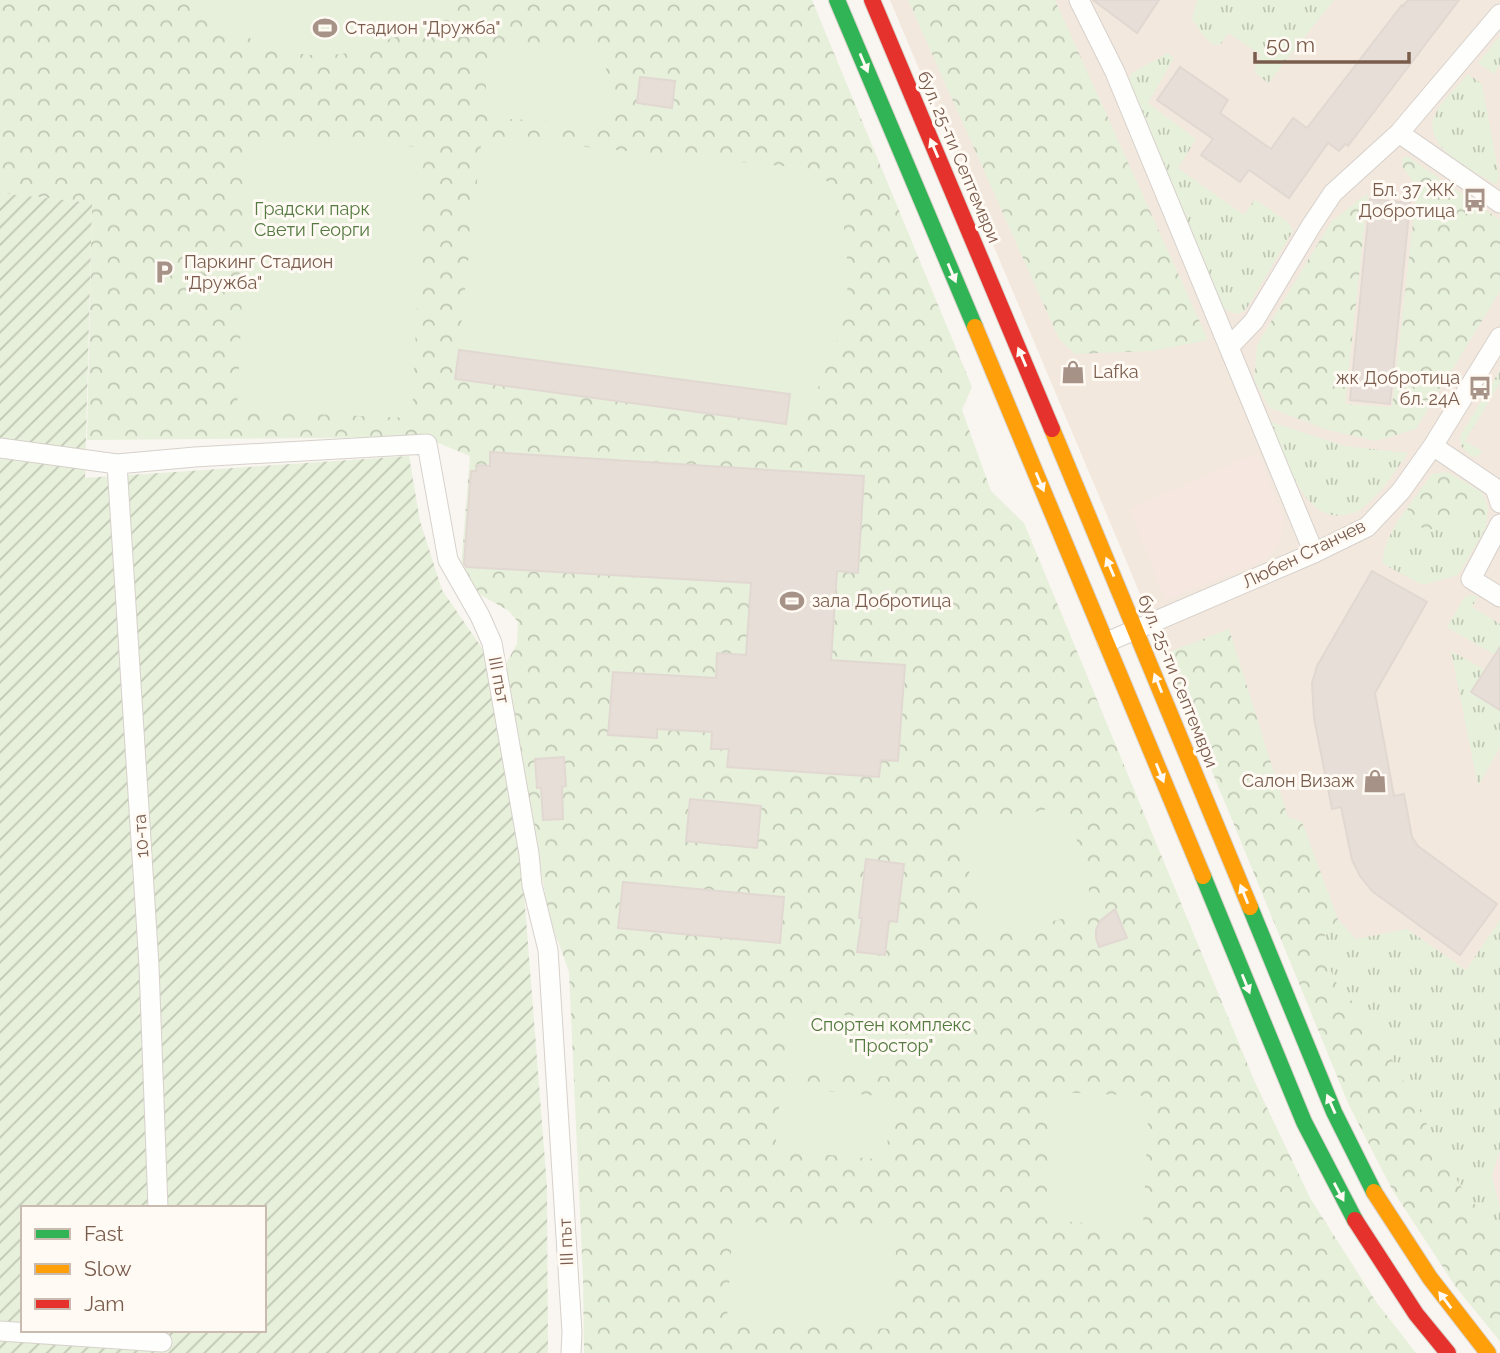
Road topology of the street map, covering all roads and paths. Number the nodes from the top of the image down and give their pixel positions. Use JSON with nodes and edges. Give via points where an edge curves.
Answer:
{"nodes":[{"id":1,"x":837,"y":0,"type":"edge"},
{"id":2,"x":872,"y":0,"type":"edge"},
{"id":3,"x":1079,"y":0,"type":"edge"},
{"id":4,"x":1500,"y":14,"type":"edge"},
{"id":5,"x":1399,"y":133,"type":"junction"},
{"id":6,"x":1500,"y":203,"type":"edge"},
{"id":7,"x":1500,"y":337,"type":"edge"},
{"id":8,"x":1230,"y":346,"type":"junction"},
{"id":9,"x":1433,"y":446,"type":"junction"},
{"id":10,"x":0,"y":449,"type":"edge"},
{"id":11,"x":117,"y":464,"type":"junction"},
{"id":12,"x":1500,"y":503,"type":"edge"},
{"id":13,"x":1500,"y":524,"type":"edge"},
{"id":14,"x":1314,"y":553,"type":"junction"},
{"id":15,"x":1500,"y":597,"type":"edge"},
{"id":16,"x":1136,"y":630,"type":"junction"},
{"id":17,"x":1107,"y":642,"type":"junction"},
{"id":18,"x":158,"y":1206,"type":"edge"},
{"id":19,"x":0,"y":1331,"type":"edge"},
{"id":20,"x":162,"y":1342,"type":"edge"},
{"id":21,"x":571,"y":1353,"type":"edge"},
{"id":22,"x":1448,"y":1353,"type":"edge"},
{"id":23,"x":1488,"y":1353,"type":"edge"}],
"edges":[{"from":1,"to":17,"type":"main road","one_way":true},
{"from":16,"to":2,"type":"main road","name":"бул. 25-ти Септември","one_way":true},
{"from":3,"to":8,"type":"street","via":[[1115,72]]},
{"from":4,"to":5,"type":"street"},
{"from":5,"to":6,"type":"street"},
{"from":5,"to":8,"type":"street","via":[[1333,193],[1254,321]]},
{"from":7,"to":9,"type":"street","name":"Любен Станчев"},
{"from":8,"to":14,"type":"street"},
{"from":9,"to":12,"type":"street","via":[[1495,488]]},
{"from":9,"to":14,"type":"street","name":"Любен Станчев","via":[[1401,491],[1367,527]]},
{"from":10,"to":11,"type":"street","name":"ІІІ път"},
{"from":11,"to":18,"type":"street","name":"10-та","via":[[149,966]]},
{"from":11,"to":21,"type":"street","name":"ІІІ път","via":[[427,444],[448,560],[492,643],[532,885],[548,950]]},
{"from":13,"to":15,"type":"street","via":[[1471,579]]},
{"from":14,"to":16,"type":"street","name":"Любен Станчев"},
{"from":16,"to":17,"type":"street","name":"Любен Станчев"},
{"from":23,"to":16,"type":"main road","name":"бул. 25-ти Септември","one_way":true,"via":[[1443,1298],[1377,1198],[1334,1112]]},
{"from":17,"to":22,"type":"main road","one_way":true,"via":[[1304,1122],[1348,1210],[1416,1314]]},
{"from":19,"to":20,"type":"street"}]}
